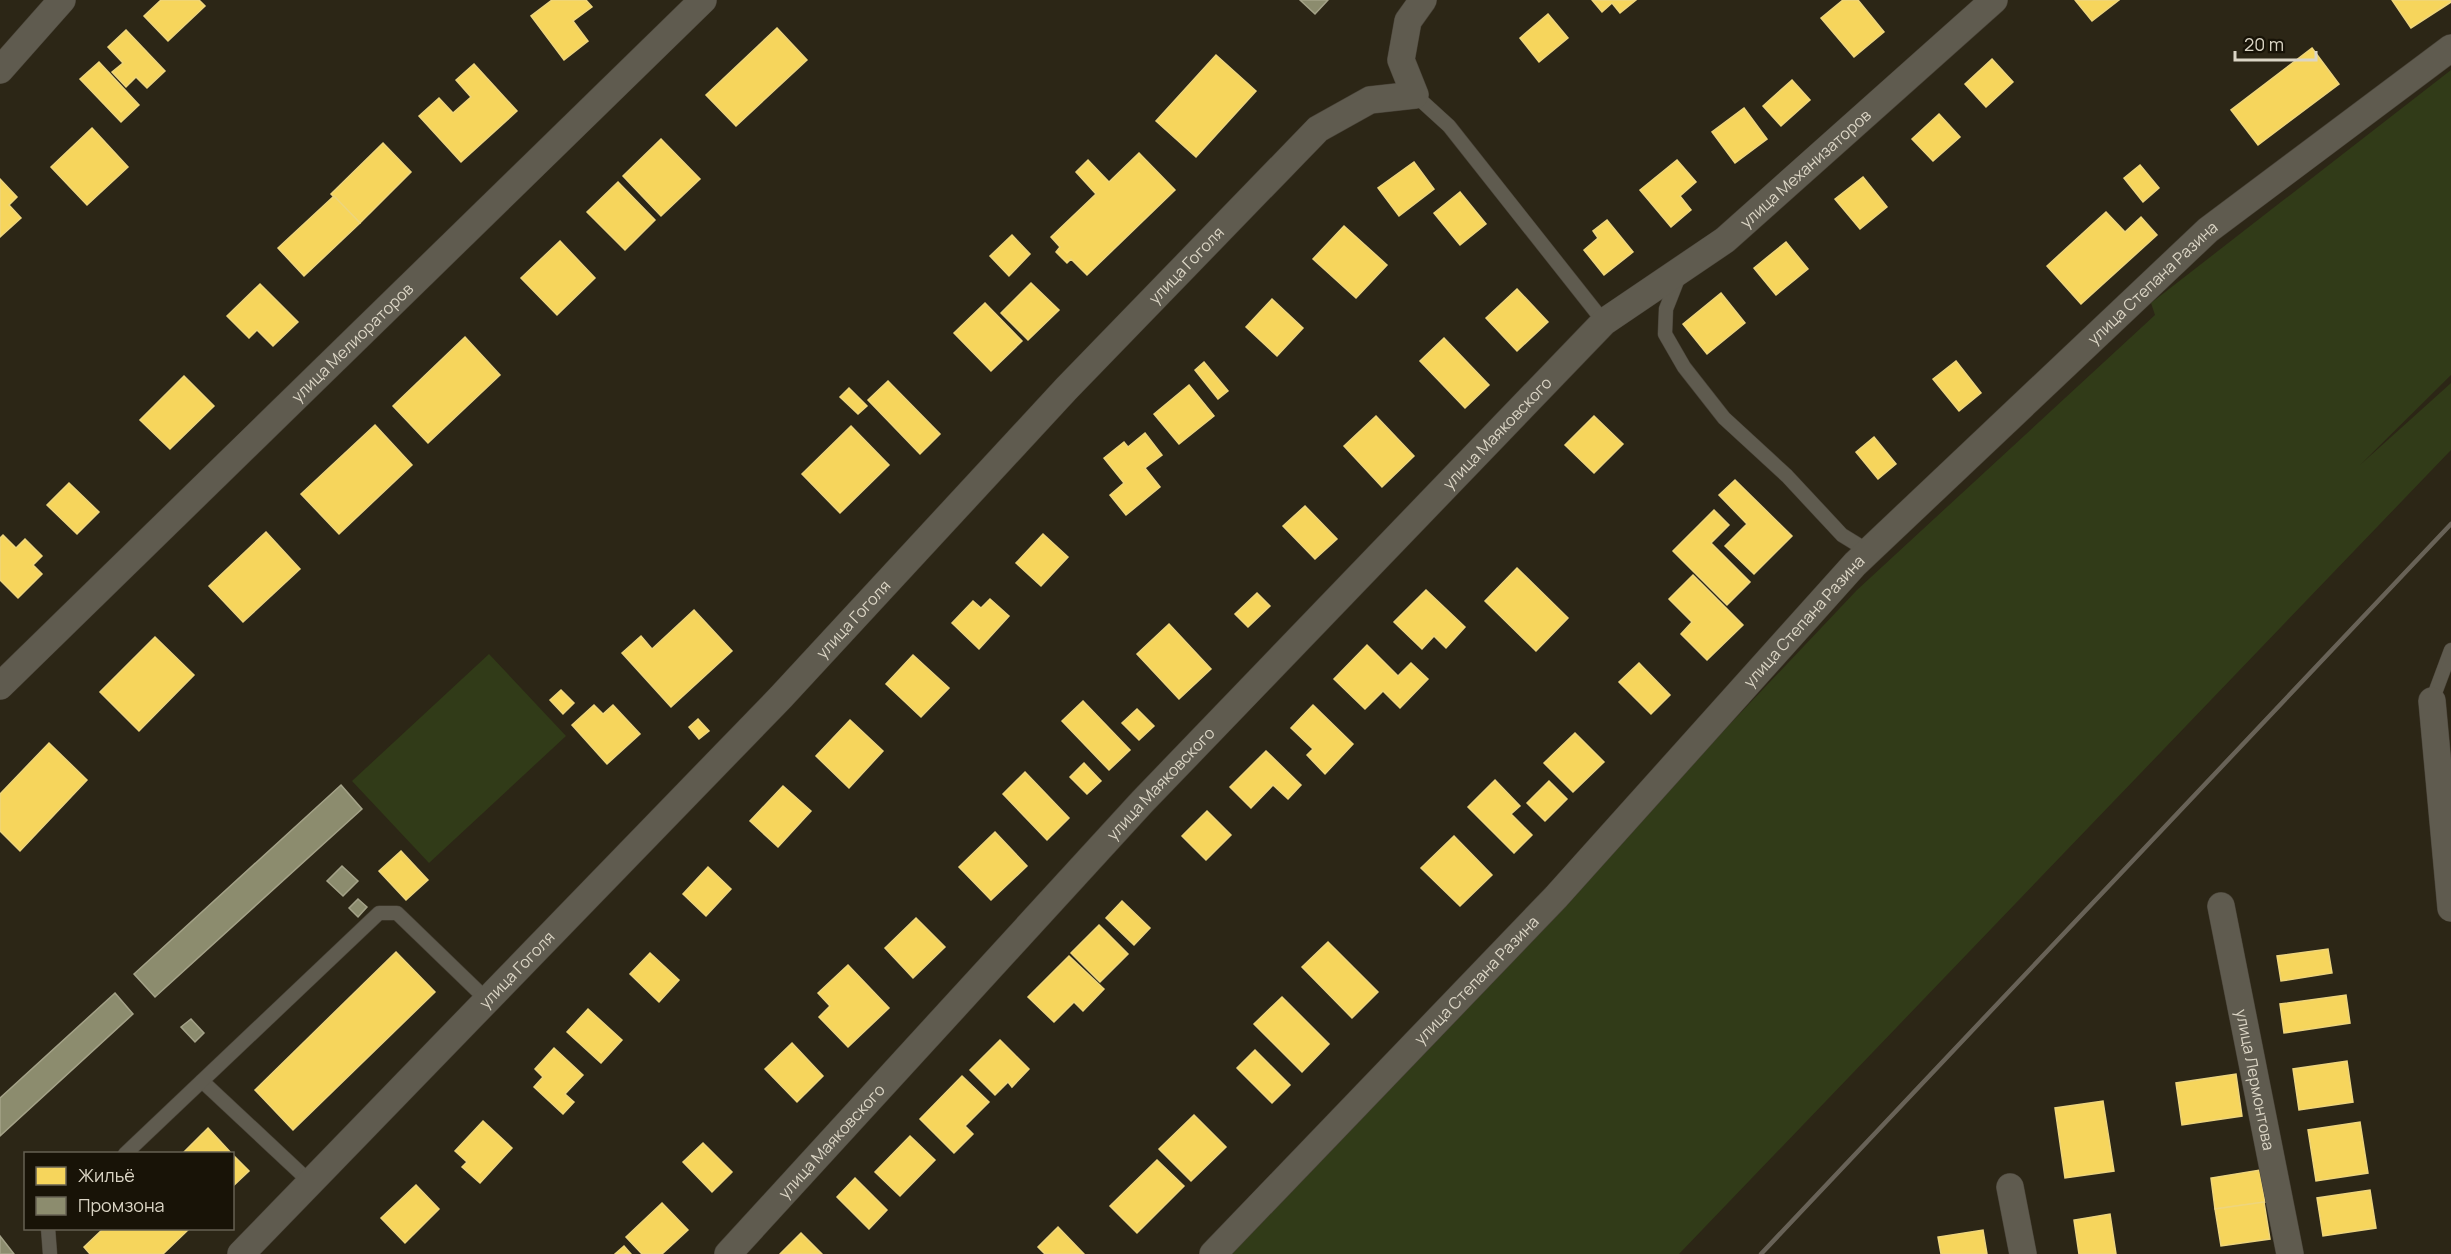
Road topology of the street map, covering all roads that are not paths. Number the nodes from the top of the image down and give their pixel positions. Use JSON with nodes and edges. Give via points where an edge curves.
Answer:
{"nodes":[{"id":1,"x":62,"y":0,"type":"edge"},
{"id":2,"x":703,"y":0,"type":"edge"},
{"id":3,"x":1423,"y":0,"type":"edge"},
{"id":4,"x":1994,"y":0,"type":"edge"},
{"id":5,"x":2451,"y":48,"type":"edge"},
{"id":6,"x":0,"y":70,"type":"edge"},
{"id":7,"x":1415,"y":95,"type":"junction"},
{"id":8,"x":1682,"y":269,"type":"junction"},
{"id":9,"x":1604,"y":322,"type":"junction"},
{"id":10,"x":1868,"y":551,"type":"junction"},
{"id":11,"x":2451,"y":650,"type":"edge"},
{"id":12,"x":0,"y":686,"type":"edge"},
{"id":13,"x":2432,"y":701,"type":"joint"},
{"id":14,"x":2221,"y":906,"type":"dead end"},
{"id":15,"x":2451,"y":908,"type":"edge"},
{"id":16,"x":486,"y":999,"type":"junction"},
{"id":17,"x":202,"y":1081,"type":"junction"},
{"id":18,"x":127,"y":1152,"type":"edge"},
{"id":19,"x":310,"y":1182,"type":"junction"},
{"id":20,"x":2010,"y":1188,"type":"dead end"},
{"id":21,"x":48,"y":1230,"type":"edge"},
{"id":22,"x":50,"y":1254,"type":"edge"},
{"id":23,"x":241,"y":1254,"type":"edge"},
{"id":24,"x":728,"y":1254,"type":"edge"},
{"id":25,"x":1213,"y":1254,"type":"edge"},
{"id":26,"x":2023,"y":1254,"type":"edge"},
{"id":27,"x":2290,"y":1254,"type":"edge"}],
"edges":[{"from":1,"to":6,"type":"street"},
{"from":2,"to":12,"type":"street","name":"улица Мелиораторов"},
{"from":3,"to":7,"type":"street","via":[[1408,21],[1401,60]]},
{"from":4,"to":8,"type":"street","name":"улица Механизаторов","via":[[1725,240]]},
{"from":5,"to":10,"type":"street","name":"улица Степана Разина","via":[[2208,230]]},
{"from":7,"to":9,"type":"lane","via":[[1449,126]]},
{"from":7,"to":16,"type":"street","name":"улица Гоголя","via":[[1370,100],[1318,129],[1066,389],[781,697]]},
{"from":8,"to":9,"type":"street","name":"улица Механизаторов"},
{"from":8,"to":10,"type":"lane","via":[[1666,309],[1665,334],[1684,367],[1724,417],[1842,535]]},
{"from":9,"to":24,"type":"street","name":"улица Маяковского","via":[[1142,802]]},
{"from":10,"to":25,"type":"street","name":"улица Степана Разина","via":[[1556,897]]},
{"from":11,"to":13,"type":"lane"},
{"from":13,"to":15,"type":"street"},
{"from":14,"to":27,"type":"street","name":"улица Лермонтова"},
{"from":16,"to":17,"type":"lane","via":[[397,914],[379,913]]},
{"from":16,"to":19,"type":"street","name":"улица Гоголя"},
{"from":17,"to":18,"type":"lane"},
{"from":17,"to":19,"type":"lane"},
{"from":19,"to":23,"type":"street","name":"улица Гоголя"},
{"from":20,"to":26,"type":"street"},
{"from":21,"to":22,"type":"lane"}]}
